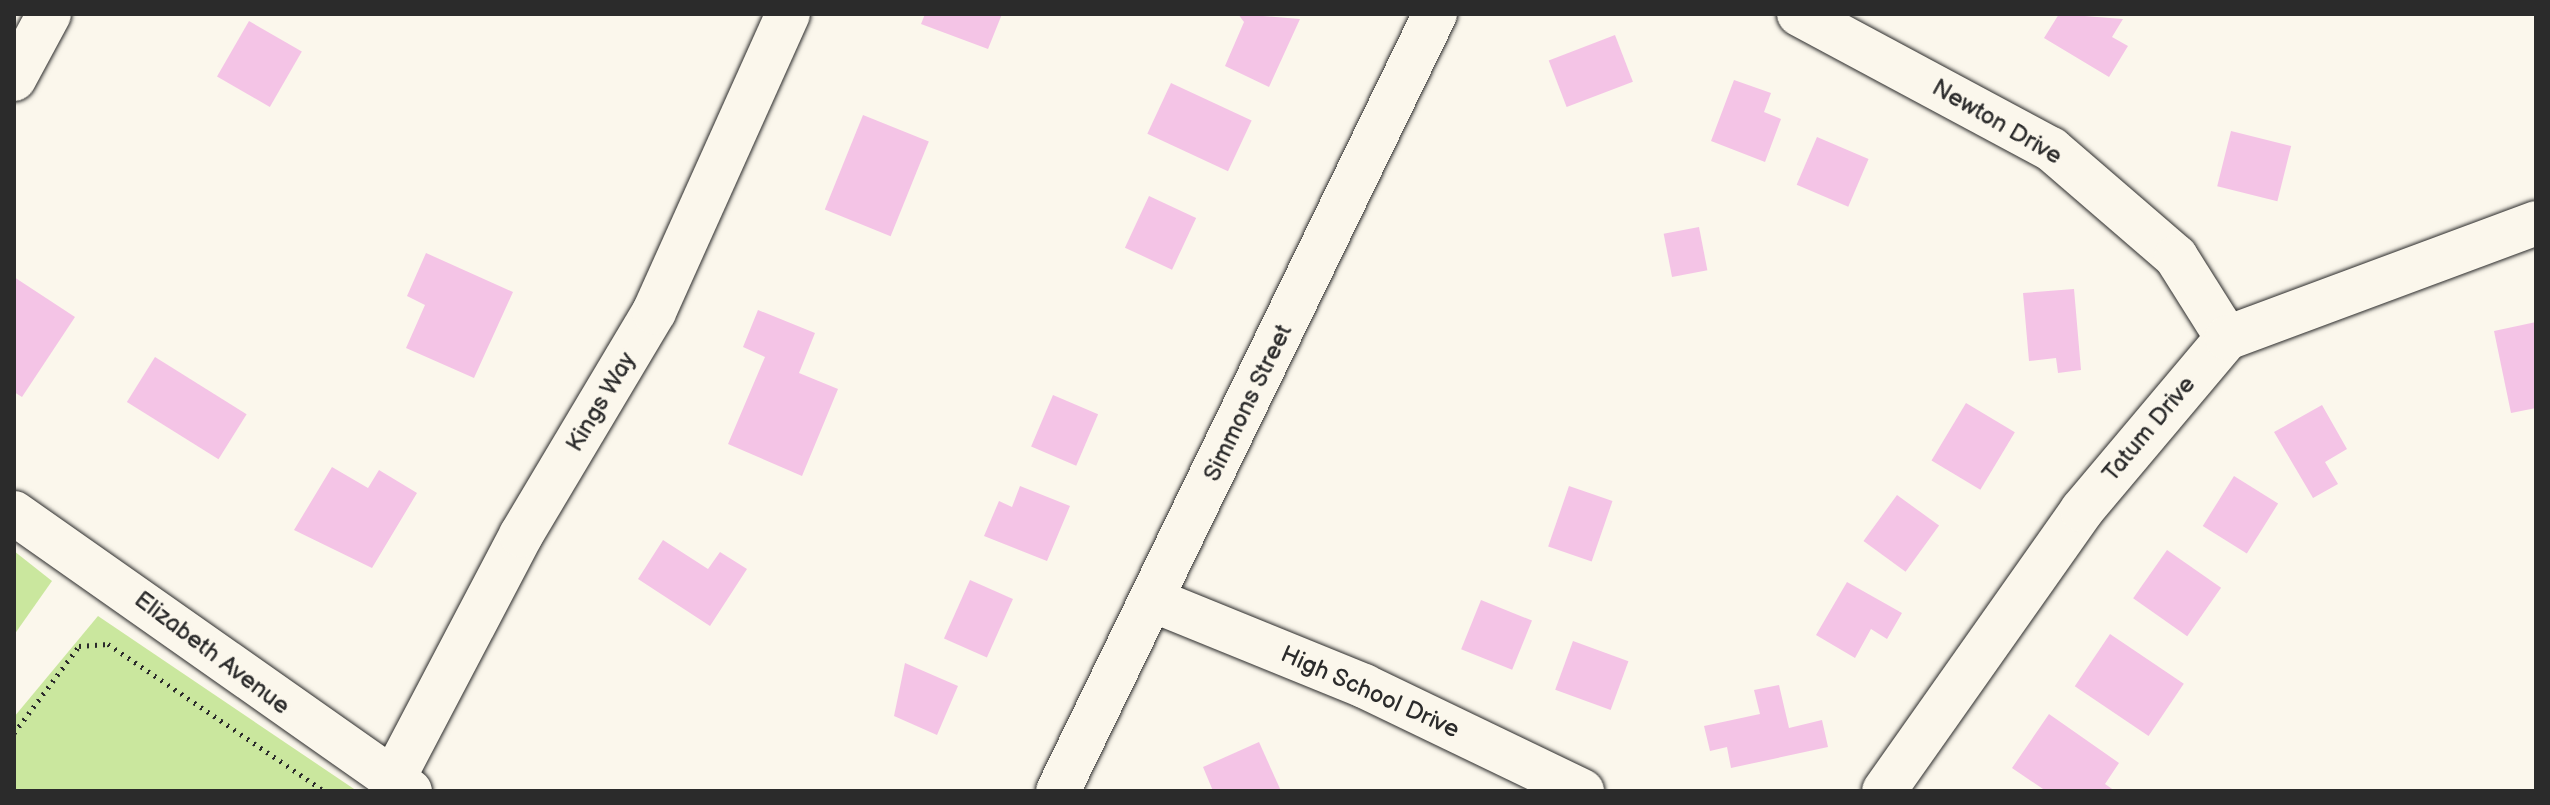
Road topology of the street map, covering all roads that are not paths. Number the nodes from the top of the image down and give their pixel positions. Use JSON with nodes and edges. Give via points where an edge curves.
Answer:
{"nodes":[{"id":1,"x":49,"y":14,"type":"edge"},
{"id":2,"x":788,"y":14,"type":"edge"},
{"id":3,"x":1435,"y":14,"type":"edge"},
{"id":4,"x":1799,"y":14,"type":"edge"},
{"id":5,"x":14,"y":79,"type":"edge"},
{"id":6,"x":2536,"y":223,"type":"edge"},
{"id":7,"x":2227,"y":338,"type":"junction"},
{"id":8,"x":14,"y":513,"type":"edge"},
{"id":9,"x":1155,"y":601,"type":"junction"},
{"id":10,"x":402,"y":785,"type":"edge"},
{"id":11,"x":1058,"y":791,"type":"edge"},
{"id":12,"x":1582,"y":791,"type":"edge"},
{"id":13,"x":1884,"y":791,"type":"edge"}],
"edges":[{"from":1,"to":5,"type":"street"},
{"from":2,"to":10,"type":"street","name":"Kings Way","via":[[654,312],[521,535]]},
{"from":3,"to":9,"type":"street","name":"Simmons Street"},
{"from":4,"to":7,"type":"street","name":"Newton Drive","via":[[2051,149],[2176,257]]},
{"from":6,"to":7,"type":"street","name":"Tatum Drive"},
{"from":7,"to":13,"type":"street","name":"Tatum Drive","via":[[2082,510]]},
{"from":8,"to":10,"type":"street","name":"Elizabeth Avenue"},
{"from":9,"to":11,"type":"street","name":"Simmons Street"},
{"from":9,"to":12,"type":"street","name":"High School Drive","via":[[1364,686]]}]}
